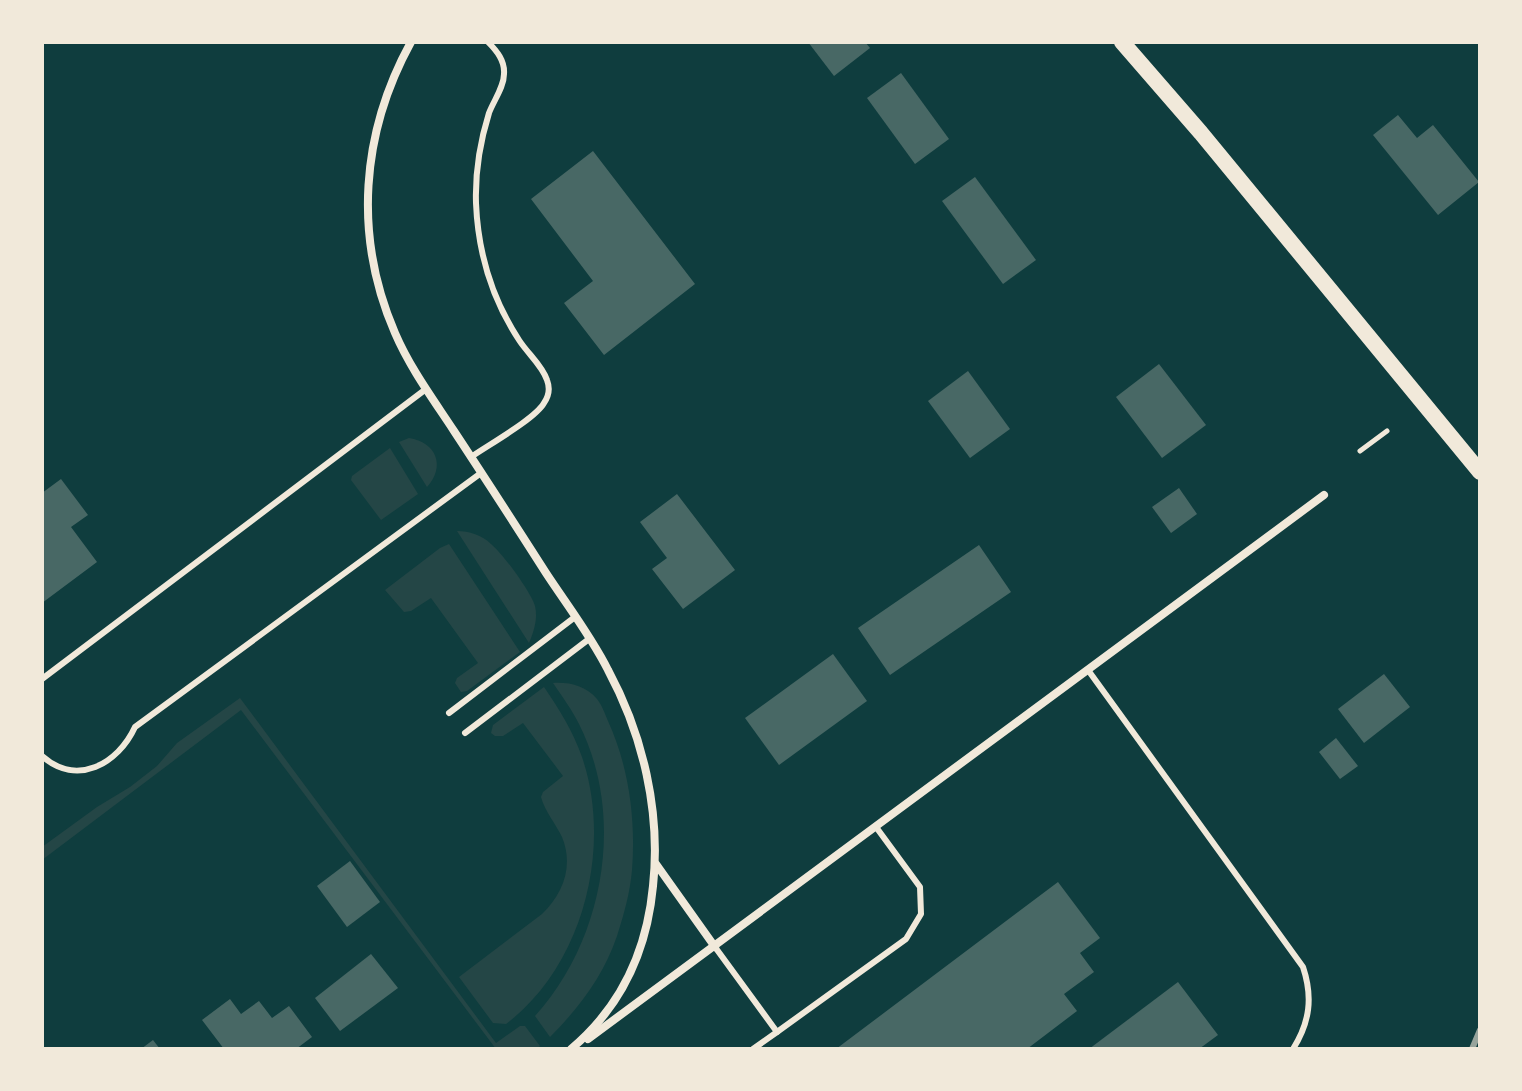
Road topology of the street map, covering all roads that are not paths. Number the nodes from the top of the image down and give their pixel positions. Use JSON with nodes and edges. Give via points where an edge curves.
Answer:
{"nodes":[{"id":1,"x":411,"y":42,"type":"edge"},
{"id":2,"x":488,"y":42,"type":"edge"},
{"id":3,"x":1122,"y":42,"type":"edge"},
{"id":4,"x":426,"y":389,"type":"junction"},
{"id":5,"x":471,"y":457,"type":"junction"},
{"id":6,"x":1480,"y":472,"type":"edge"},
{"id":7,"x":481,"y":473,"type":"junction"},
{"id":8,"x":1324,"y":495,"type":"dead end"},
{"id":9,"x":575,"y":617,"type":"junction"},
{"id":10,"x":589,"y":639,"type":"junction"},
{"id":11,"x":1088,"y":670,"type":"junction"},
{"id":12,"x":42,"y":679,"type":"edge"},
{"id":13,"x":449,"y":713,"type":"dead end"},
{"id":14,"x":465,"y":733,"type":"dead end"},
{"id":15,"x":42,"y":756,"type":"edge"},
{"id":16,"x":876,"y":827,"type":"junction"},
{"id":17,"x":655,"y":864,"type":"junction"},
{"id":18,"x":715,"y":947,"type":"junction"},
{"id":19,"x":777,"y":1032,"type":"junction"},
{"id":20,"x":573,"y":1049,"type":"edge"},
{"id":21,"x":753,"y":1049,"type":"edge"},
{"id":22,"x":1293,"y":1049,"type":"edge"}],
"edges":[{"from":1,"to":4,"type":"street","via":[[373,139],[367,214],[384,303]]},
{"from":2,"to":5,"type":"lane","via":[[504,73],[478,157],[475,188],[481,249],[503,313],[546,377],[549,394],[539,410]]},
{"from":3,"to":6,"type":"main road"},
{"from":4,"to":5,"type":"street"},
{"from":4,"to":12,"type":"lane"},
{"from":5,"to":7,"type":"street"},
{"from":7,"to":9,"type":"street"},
{"from":7,"to":15,"type":"lane","via":[[135,727],[113,759],[100,767],[69,769]]},
{"from":8,"to":11,"type":"street"},
{"from":9,"to":10,"type":"street"},
{"from":9,"to":13,"type":"lane"},
{"from":10,"to":14,"type":"lane"},
{"from":10,"to":17,"type":"street","via":[[608,669],[635,734],[651,797]]},
{"from":11,"to":16,"type":"street"},
{"from":11,"to":22,"type":"lane","via":[[1303,967],[1309,1012]]},
{"from":16,"to":18,"type":"street"},
{"from":16,"to":19,"type":"lane","via":[[920,887],[921,914],[906,939]]},
{"from":17,"to":18,"type":"street"},
{"from":17,"to":20,"type":"street","via":[[643,944],[630,975]]},
{"from":18,"to":19,"type":"lane"},
{"from":18,"to":20,"type":"street"},
{"from":19,"to":21,"type":"lane"}]}
